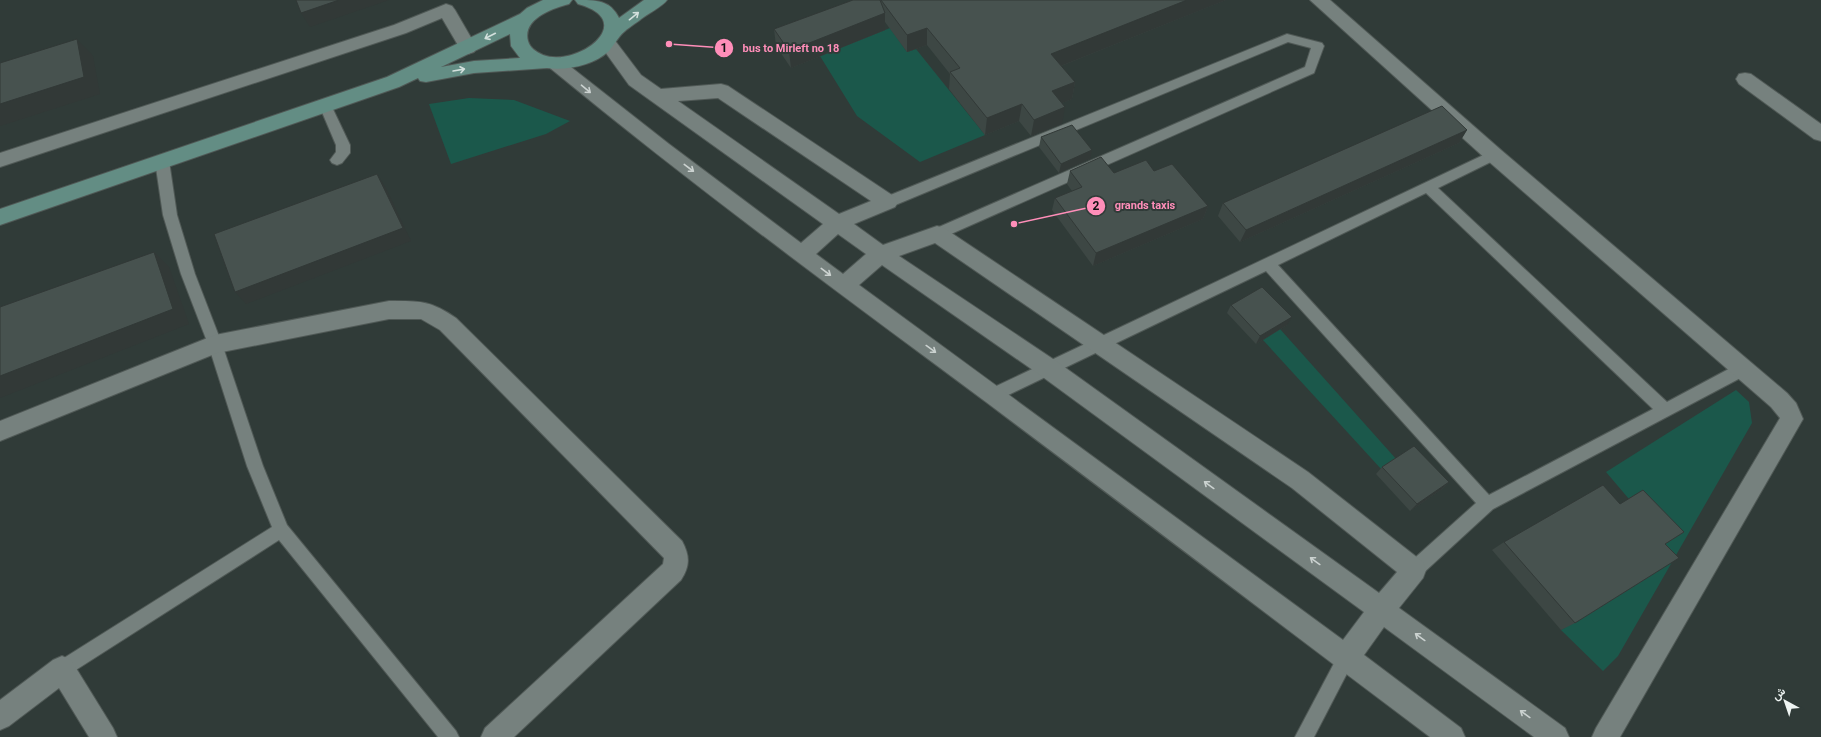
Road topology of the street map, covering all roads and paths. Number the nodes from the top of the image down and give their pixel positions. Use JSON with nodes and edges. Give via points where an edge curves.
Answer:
{"nodes":[{"id":1,"x":563,"y":0,"type":"edge"},
{"id":2,"x":586,"y":0,"type":"edge"},
{"id":3,"x":658,"y":0,"type":"edge"},
{"id":4,"x":1318,"y":0,"type":"edge"},
{"id":5,"x":443,"y":5,"type":"edge"},
{"id":6,"x":525,"y":19,"type":"junction"},
{"id":7,"x":609,"y":38,"type":"junction"},
{"id":8,"x":468,"y":48,"type":"junction"},
{"id":9,"x":550,"y":63,"type":"junction"},
{"id":10,"x":1745,"y":79,"type":"dead end"},
{"id":11,"x":393,"y":82,"type":"junction"},
{"id":12,"x":658,"y":96,"type":"junction"},
{"id":13,"x":325,"y":105,"type":"junction"},
{"id":14,"x":1821,"y":134,"type":"edge"},
{"id":15,"x":1494,"y":155,"type":"junction"},
{"id":16,"x":0,"y":160,"type":"edge"},
{"id":17,"x":337,"y":160,"type":"dead end"},
{"id":18,"x":162,"y":161,"type":"junction"},
{"id":19,"x":1428,"y":187,"type":"junction"},
{"id":20,"x":888,"y":202,"type":"junction"},
{"id":21,"x":0,"y":216,"type":"edge"},
{"id":22,"x":837,"y":223,"type":"junction"},
{"id":23,"x":937,"y":234,"type":"junction"},
{"id":24,"x":881,"y":254,"type":"junction"},
{"id":25,"x":802,"y":255,"type":"junction"},
{"id":26,"x":1268,"y":264,"type":"junction"},
{"id":27,"x":843,"y":286,"type":"junction"},
{"id":28,"x":215,"y":344,"type":"junction"},
{"id":29,"x":1097,"y":345,"type":"junction"},
{"id":30,"x":1048,"y":368,"type":"junction"},
{"id":31,"x":1743,"y":369,"type":"junction"},
{"id":32,"x":993,"y":395,"type":"junction"},
{"id":33,"x":1665,"y":410,"type":"junction"},
{"id":34,"x":0,"y":431,"type":"edge"},
{"id":35,"x":1487,"y":504,"type":"junction"},
{"id":36,"x":281,"y":530,"type":"junction"},
{"id":37,"x":1414,"y":570,"type":"junction"},
{"id":38,"x":1382,"y":609,"type":"junction"},
{"id":39,"x":1346,"y":658,"type":"junction"},
{"id":40,"x":62,"y":669,"type":"junction"},
{"id":41,"x":0,"y":717,"type":"edge"},
{"id":42,"x":104,"y":737,"type":"edge"},
{"id":43,"x":450,"y":737,"type":"edge"},
{"id":44,"x":494,"y":737,"type":"edge"},
{"id":45,"x":1304,"y":737,"type":"edge"},
{"id":46,"x":1452,"y":737,"type":"edge"},
{"id":47,"x":1556,"y":737,"type":"edge"},
{"id":48,"x":1605,"y":737,"type":"edge"}],
"edges":[{"from":1,"to":6,"type":"main road","via":[[546,4]]},
{"from":2,"to":7,"type":"main road","via":[[602,7],[611,17],[613,25]]},
{"from":7,"to":3,"type":"main road","one_way":true,"via":[[646,6]]},
{"from":4,"to":15,"type":"street"},
{"from":5,"to":8,"type":"street"},
{"from":5,"to":16,"type":"street","via":[[400,29]]},
{"from":6,"to":8,"type":"main road","one_way":true},
{"from":6,"to":9,"type":"main road","via":[[518,30],[522,50],[531,58]]},
{"from":7,"to":9,"type":"main road","via":[[598,51],[585,58]]},
{"from":7,"to":12,"type":"street","via":[[635,80]]},
{"from":8,"to":11,"type":"main road"},
{"from":11,"to":9,"type":"main road","one_way":true,"via":[[474,67]]},
{"from":9,"to":25,"type":"street","one_way":true},
{"from":10,"to":14,"type":"street"},
{"from":11,"to":13,"type":"main road"},
{"from":12,"to":20,"type":"street","via":[[721,91]]},
{"from":12,"to":22,"type":"street"},
{"from":13,"to":17,"type":"lane","via":[[343,145],[343,153]]},
{"from":13,"to":18,"type":"main road"},
{"from":15,"to":19,"type":"lane"},
{"from":15,"to":31,"type":"street"},
{"from":18,"to":21,"type":"main road"},
{"from":18,"to":28,"type":"lane","via":[[170,215],[188,274]]},
{"from":19,"to":26,"type":"lane"},
{"from":19,"to":33,"type":"lane"},
{"from":20,"to":22,"type":"street"},
{"from":20,"to":23,"type":"lane","via":[[1287,38],[1318,46],[1310,70]]},
{"from":22,"to":24,"type":"street"},
{"from":22,"to":25,"type":"street"},
{"from":23,"to":24,"type":"street"},
{"from":23,"to":29,"type":"street"},
{"from":24,"to":27,"type":"street"},
{"from":24,"to":30,"type":"street"},
{"from":25,"to":27,"type":"street","one_way":true},
{"from":26,"to":29,"type":"lane"},
{"from":26,"to":35,"type":"lane"},
{"from":27,"to":32,"type":"street","one_way":true},
{"from":28,"to":34,"type":"street"},
{"from":28,"to":36,"type":"lane","via":[[255,466]]},
{"from":28,"to":44,"type":"street","via":[[389,310],[420,310],[432,313],[448,324],[673,549],[677,565],[672,572]]},
{"from":29,"to":30,"type":"lane"},
{"from":29,"to":37,"type":"street","via":[[1300,480]]},
{"from":30,"to":32,"type":"lane"},
{"from":38,"to":30,"type":"street","one_way":true},
{"from":31,"to":33,"type":"lane"},
{"from":31,"to":48,"type":"street","via":[[1779,400],[1792,419]]},
{"from":32,"to":39,"type":"street"},
{"from":33,"to":35,"type":"lane"},
{"from":35,"to":37,"type":"lane"},
{"from":36,"to":40,"type":"lane"},
{"from":36,"to":43,"type":"lane"},
{"from":37,"to":38,"type":"street"},
{"from":38,"to":39,"type":"street"},
{"from":47,"to":38,"type":"street","one_way":true},
{"from":39,"to":45,"type":"lane"},
{"from":39,"to":46,"type":"street"},
{"from":40,"to":41,"type":"street"},
{"from":40,"to":42,"type":"street"}]}
